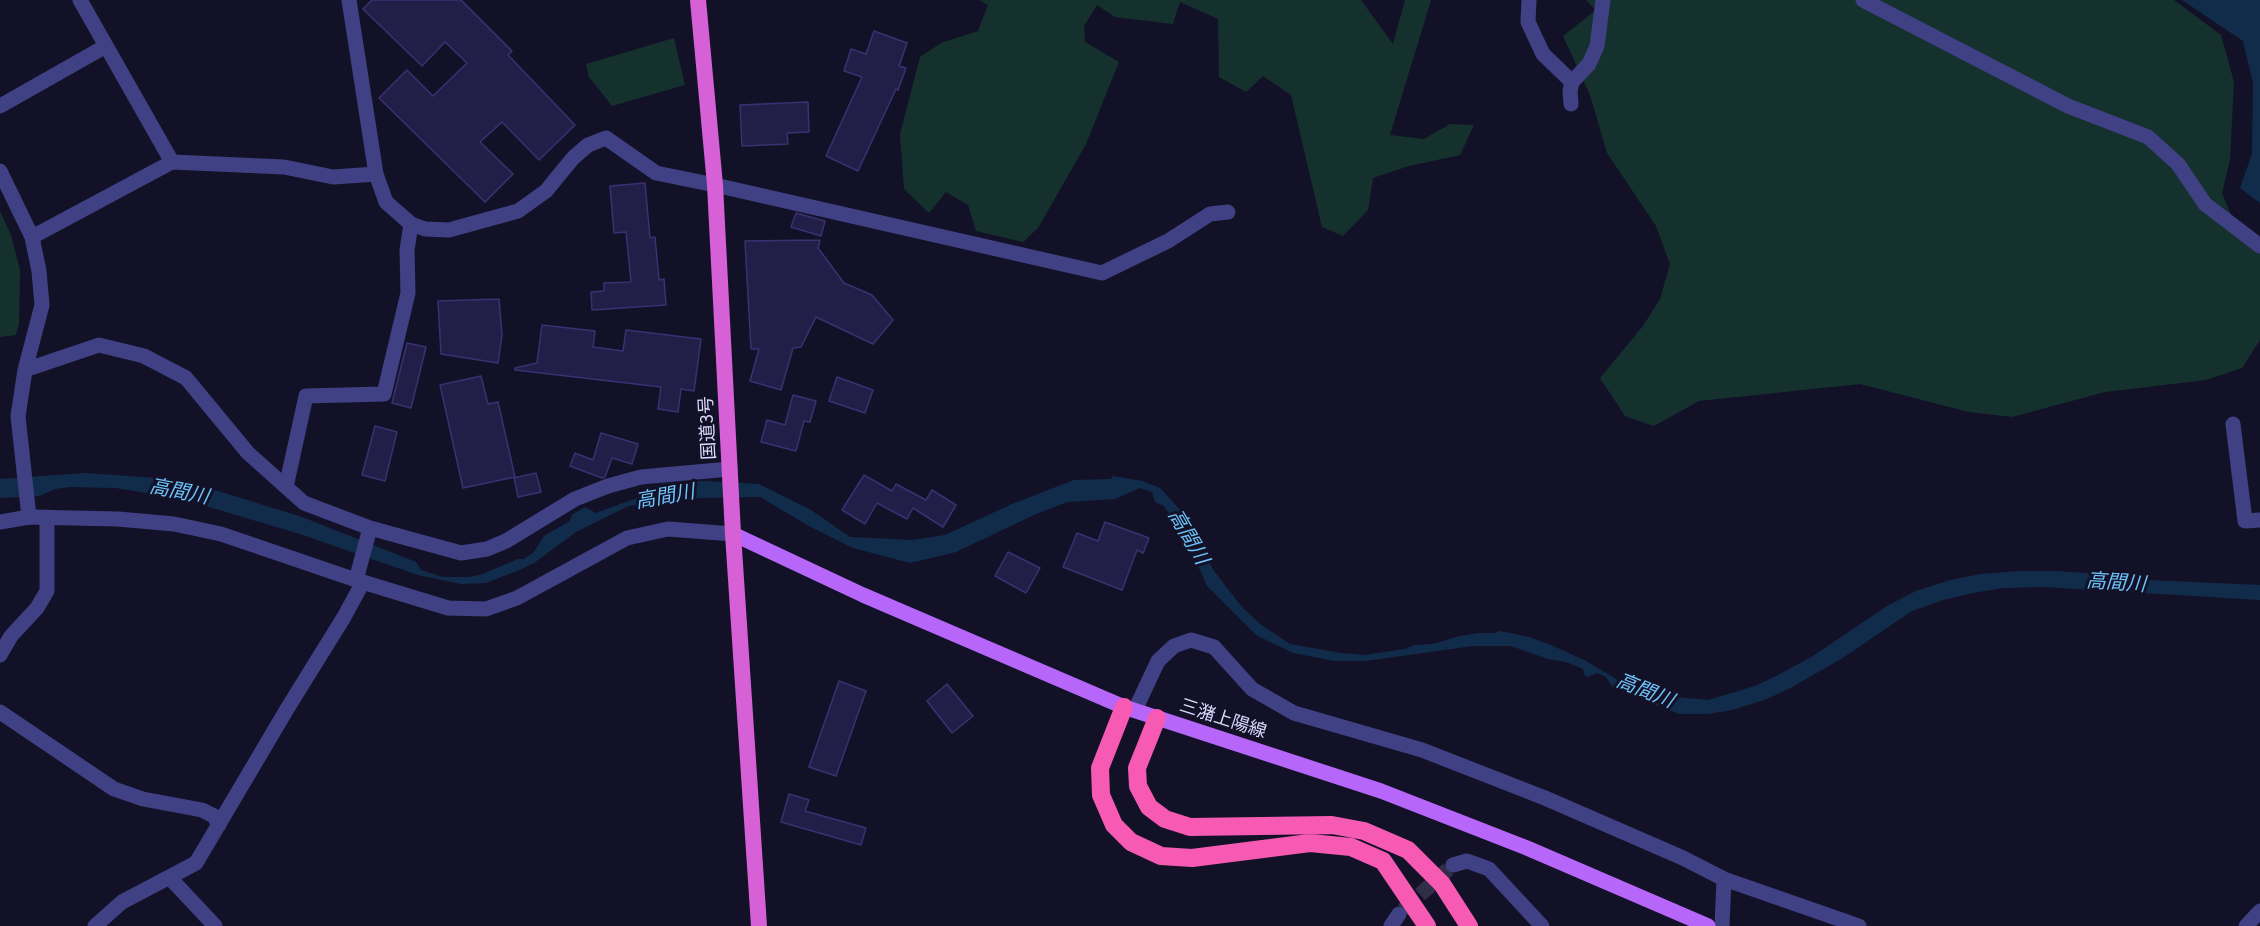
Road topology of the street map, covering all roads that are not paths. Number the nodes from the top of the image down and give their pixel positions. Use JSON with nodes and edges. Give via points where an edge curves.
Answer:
{"nodes":[{"id":1,"x":80,"y":0,"type":"edge"},
{"id":2,"x":349,"y":0,"type":"edge"},
{"id":3,"x":698,"y":0,"type":"edge"},
{"id":4,"x":1529,"y":0,"type":"edge"},
{"id":5,"x":1603,"y":0,"type":"edge"},
{"id":6,"x":1863,"y":0,"type":"edge"},
{"id":7,"x":106,"y":46,"type":"junction"},
{"id":8,"x":1572,"y":82,"type":"junction"},
{"id":9,"x":1571,"y":104,"type":"dead end"},
{"id":10,"x":0,"y":106,"type":"edge"},
{"id":11,"x":172,"y":162,"type":"junction"},
{"id":12,"x":0,"y":171,"type":"edge"},
{"id":13,"x":376,"y":174,"type":"junction"},
{"id":14,"x":715,"y":185,"type":"junction"},
{"id":15,"x":1228,"y":212,"type":"dead end"},
{"id":16,"x":411,"y":224,"type":"junction"},
{"id":17,"x":32,"y":237,"type":"junction"},
{"id":18,"x":2260,"y":246,"type":"edge"},
{"id":19,"x":25,"y":370,"type":"junction"},
{"id":20,"x":2233,"y":424,"type":"dead end"},
{"id":21,"x":730,"y":473,"type":"junction"},
{"id":22,"x":286,"y":487,"type":"junction"},
{"id":23,"x":28,"y":510,"type":"junction"},
{"id":24,"x":47,"y":517,"type":"junction"},
{"id":25,"x":2260,"y":520,"type":"edge"},
{"id":26,"x":0,"y":522,"type":"edge"},
{"id":27,"x":369,"y":532,"type":"junction"},
{"id":28,"x":733,"y":534,"type":"junction"},
{"id":29,"x":359,"y":576,"type":"junction"},
{"id":30,"x":0,"y":655,"type":"edge"},
{"id":31,"x":1129,"y":709,"type":"junction"},
{"id":32,"x":0,"y":712,"type":"edge"},
{"id":33,"x":1157,"y":718,"type":"junction"},
{"id":34,"x":219,"y":825,"type":"junction"},
{"id":35,"x":1454,"y":866,"type":"tunnel mouth"},
{"id":36,"x":170,"y":879,"type":"junction"},
{"id":37,"x":1724,"y":879,"type":"junction"},
{"id":38,"x":2260,"y":911,"type":"edge"},
{"id":39,"x":95,"y":926,"type":"edge"},
{"id":40,"x":215,"y":926,"type":"edge"},
{"id":41,"x":759,"y":926,"type":"edge"},
{"id":42,"x":1426,"y":926,"type":"edge"},
{"id":43,"x":1469,"y":926,"type":"edge"},
{"id":44,"x":1542,"y":926,"type":"edge"},
{"id":45,"x":1708,"y":926,"type":"edge"},
{"id":46,"x":1722,"y":926,"type":"edge"},
{"id":47,"x":1859,"y":926,"type":"edge"},
{"id":48,"x":2246,"y":926,"type":"edge"}],
"edges":[{"from":1,"to":7,"type":"street"},
{"from":2,"to":13,"type":"street"},
{"from":3,"to":14,"type":"highway","name":"国道3号"},
{"from":4,"to":8,"type":"street","via":[[1528,22],[1543,54]]},
{"from":5,"to":8,"type":"street","via":[[1597,46],[1589,64]]},
{"from":6,"to":18,"type":"street","via":[[2068,106],[2148,137],[2178,164],[2205,204]]},
{"from":7,"to":10,"type":"street"},
{"from":7,"to":11,"type":"street"},
{"from":8,"to":9,"type":"street"},
{"from":11,"to":13,"type":"street","via":[[284,167],[333,177]]},
{"from":11,"to":17,"type":"street"},
{"from":12,"to":17,"type":"street"},
{"from":13,"to":16,"type":"street","via":[[386,202]]},
{"from":14,"to":15,"type":"street","via":[[1102,273],[1168,241],[1210,214]]},
{"from":14,"to":16,"type":"street","via":[[656,173],[606,138],[588,145],[546,190],[518,211],[449,230]]},
{"from":14,"to":21,"type":"highway","name":"国道3号"},
{"from":16,"to":22,"type":"street","via":[[408,293],[384,394],[306,396]]},
{"from":17,"to":19,"type":"street","via":[[42,305]]},
{"from":19,"to":22,"type":"street","via":[[99,345],[144,356],[186,378],[248,453]]},
{"from":19,"to":23,"type":"street","via":[[18,416]]},
{"from":20,"to":25,"type":"street","via":[[2245,521]]},
{"from":21,"to":27,"type":"street","via":[[641,477],[608,486],[575,499],[487,549],[461,553]]},
{"from":21,"to":28,"type":"highway","name":"国道3号"},
{"from":22,"to":27,"type":"street","via":[[304,503]]},
{"from":23,"to":24,"type":"street"},
{"from":23,"to":26,"type":"street"},
{"from":24,"to":29,"type":"street","via":[[174,524],[221,534]]},
{"from":24,"to":30,"type":"street","via":[[46,591]]},
{"from":27,"to":29,"type":"street"},
{"from":28,"to":29,"type":"street","via":[[668,529],[627,538],[517,598],[486,609],[448,608]]},
{"from":28,"to":31,"type":"main road","name":"三潴上陽線","via":[[863,595]]},
{"from":28,"to":41,"type":"highway","name":"国道3号"},
{"from":29,"to":34,"type":"street","via":[[344,617]]},
{"from":31,"to":33,"type":"main road","name":"三潴上陽線"},
{"from":31,"to":37,"type":"street","via":[[1158,661],[1174,646],[1191,640],[1214,647],[1252,689],[1294,713],[1422,750],[1545,798]]},
{"from":31,"to":42,"type":"highway","via":[[1100,768],[1101,795],[1114,825],[1131,842],[1161,856],[1192,858],[1310,843],[1351,847],[1383,861]]},
{"from":32,"to":34,"type":"street","via":[[114,789],[143,800],[202,810],[214,816]]},
{"from":33,"to":43,"type":"highway","via":[[1137,768],[1138,786],[1149,807],[1165,819],[1190,826],[1332,825],[1364,831],[1408,850],[1442,884]]},
{"from":33,"to":45,"type":"main road","name":"三潴上陽線","via":[[1381,791],[1527,848]]},
{"from":34,"to":36,"type":"street","via":[[196,863]]},
{"from":35,"to":44,"type":"street","via":[[1467,861],[1489,869]]},
{"from":36,"to":39,"type":"street","via":[[122,902]]},
{"from":36,"to":40,"type":"street"},
{"from":37,"to":46,"type":"street"},
{"from":37,"to":47,"type":"street"},
{"from":38,"to":48,"type":"street"}]}
